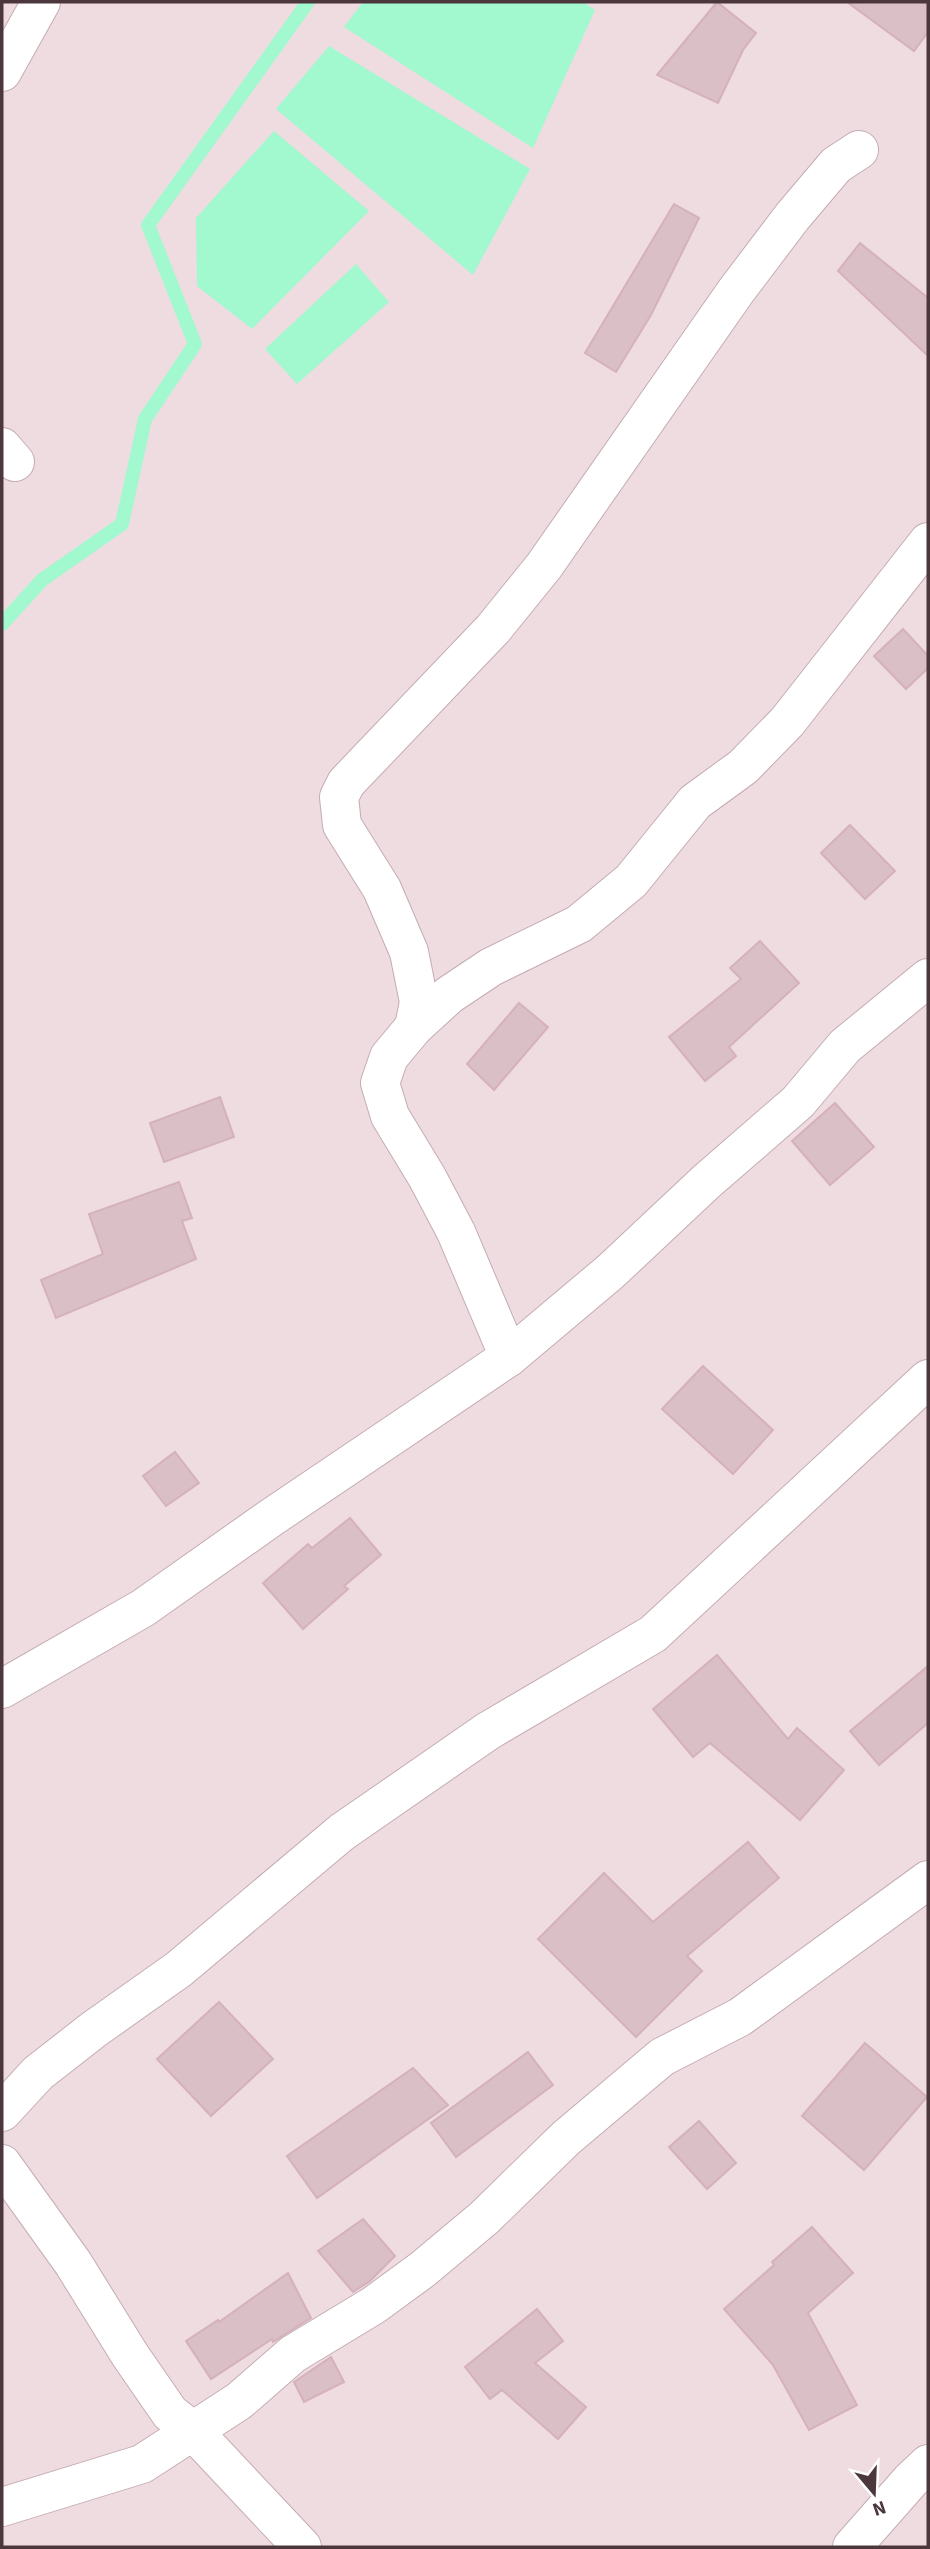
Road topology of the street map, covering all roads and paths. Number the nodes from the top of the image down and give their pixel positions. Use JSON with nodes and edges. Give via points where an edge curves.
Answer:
{"nodes":[{"id":1,"x":41,"y":2,"type":"edge"},
{"id":2,"x":2,"y":72,"type":"edge"},
{"id":3,"x":859,"y":150,"type":"dead end"},
{"id":4,"x":928,"y":542,"type":"edge"},
{"id":5,"x":928,"y":978,"type":"edge"},
{"id":6,"x":414,"y":1027,"type":"junction"},
{"id":7,"x":509,"y":1357,"type":"junction"},
{"id":8,"x":928,"y":1379,"type":"edge"},
{"id":9,"x":2,"y":1689,"type":"edge"},
{"id":10,"x":928,"y":1880,"type":"edge"},
{"id":11,"x":2,"y":2112,"type":"edge"},
{"id":12,"x":2,"y":2164,"type":"edge"},
{"id":13,"x":192,"y":2431,"type":"junction"},
{"id":14,"x":928,"y":2463,"type":"edge"},
{"id":15,"x":2,"y":2507,"type":"edge"},
{"id":16,"x":302,"y":2547,"type":"edge"},
{"id":17,"x":852,"y":2547,"type":"edge"}],
"edges":[{"from":1,"to":2,"type":"street"},
{"from":3,"to":6,"type":"street","via":[[836,164],[792,217],[544,566],[493,628],[346,783],[339,797],[342,825],[382,889],[409,952],[419,1002]]},
{"from":4,"to":6,"type":"street","via":[[787,722],[743,767],[695,802],[631,880],[579,924],[491,967],[449,995]]},
{"from":5,"to":7,"type":"street","via":[[845,1046],[798,1102]]},
{"from":6,"to":7,"type":"street","via":[[389,1058],[380,1083],[390,1116],[456,1232]]},
{"from":7,"to":9,"type":"street","via":[[143,1608]]},
{"from":8,"to":11,"type":"street","via":[[653,1634],[488,1731],[342,1832],[179,1969],[38,2073]]},
{"from":10,"to":13,"type":"street","via":[[740,2017],[662,2057],[423,2269],[293,2354],[239,2401]]},
{"from":12,"to":13,"type":"street","via":[[170,2413]]},
{"from":13,"to":15,"type":"street","via":[[142,2464]]},
{"from":13,"to":16,"type":"street"},
{"from":14,"to":17,"type":"street"}]}
